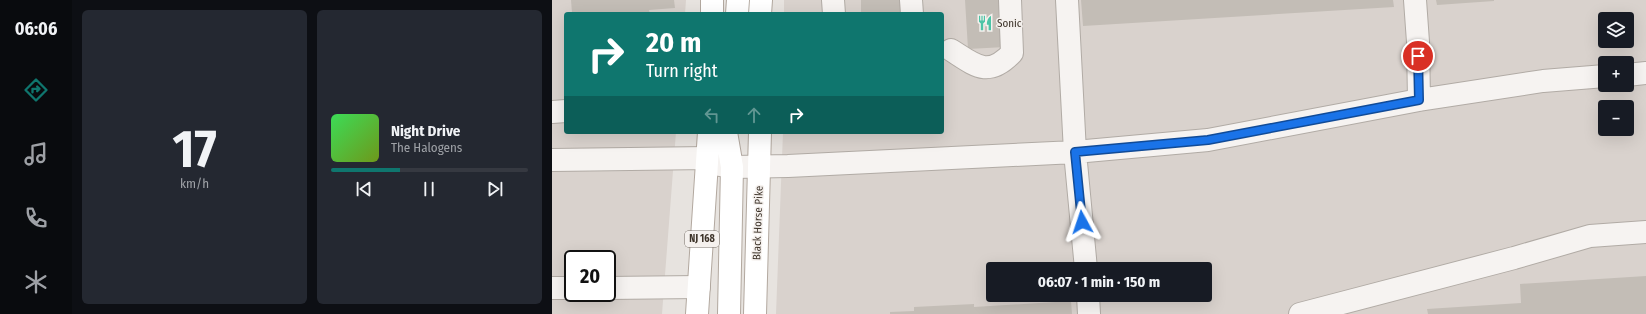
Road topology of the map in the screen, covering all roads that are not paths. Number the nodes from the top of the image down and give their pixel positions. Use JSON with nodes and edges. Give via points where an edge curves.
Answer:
{"nodes":[{"id":1,"x":712,"y":0,"type":"edge"},
{"id":2,"x":738,"y":0,"type":"edge"},
{"id":3,"x":761,"y":0,"type":"edge"},
{"id":4,"x":833,"y":0,"type":"edge"},
{"id":5,"x":911,"y":0,"type":"edge"},
{"id":6,"x":1010,"y":0,"type":"edge"},
{"id":7,"x":1067,"y":0,"type":"edge"},
{"id":8,"x":1415,"y":0,"type":"edge"},
{"id":9,"x":712,"y":12,"type":"edge"},
{"id":10,"x":737,"y":12,"type":"edge"},
{"id":11,"x":760,"y":12,"type":"edge"},
{"id":12,"x":834,"y":12,"type":"edge"},
{"id":13,"x":912,"y":12,"type":"edge"},
{"id":14,"x":951,"y":50,"type":"dead end"},
{"id":15,"x":1646,"y":73,"type":"edge"},
{"id":16,"x":1634,"y":74,"type":"edge"},
{"id":17,"x":1598,"y":77,"type":"edge"},
{"id":18,"x":1419,"y":100,"type":"junction"},
{"id":19,"x":564,"y":111,"type":"edge"},
{"id":20,"x":552,"y":112,"type":"edge"},
{"id":21,"x":709,"y":134,"type":"edge"},
{"id":22,"x":726,"y":134,"type":"edge"},
{"id":23,"x":739,"y":134,"type":"edge"},
{"id":24,"x":760,"y":134,"type":"edge"},
{"id":25,"x":1075,"y":152,"type":"junction"},
{"id":26,"x":552,"y":160,"type":"edge"},
{"id":27,"x":707,"y":161,"type":"junction"},
{"id":28,"x":732,"y":167,"type":"junction"},
{"id":29,"x":760,"y":168,"type":"junction"},
{"id":30,"x":1646,"y":232,"type":"edge"},
{"id":31,"x":1085,"y":262,"type":"edge"},
{"id":32,"x":699,"y":287,"type":"junction"},
{"id":33,"x":552,"y":288,"type":"edge"},
{"id":34,"x":564,"y":288,"type":"edge"},
{"id":35,"x":616,"y":288,"type":"edge"},
{"id":36,"x":1088,"y":302,"type":"edge"},
{"id":37,"x":697,"y":314,"type":"edge"},
{"id":38,"x":729,"y":314,"type":"edge"},
{"id":39,"x":755,"y":314,"type":"edge"},
{"id":40,"x":1089,"y":314,"type":"edge"},
{"id":41,"x":1300,"y":314,"type":"edge"}],
"edges":[{"from":1,"to":9,"type":"main road"},
{"from":2,"to":10,"type":"main road"},
{"from":3,"to":11,"type":"main road"},
{"from":4,"to":12,"type":"street"},
{"from":5,"to":13,"type":"street"},
{"from":6,"to":14,"type":"street","via":[[1012,53],[1005,61],[994,68],[984,68]]},
{"from":7,"to":25,"type":"street"},
{"from":8,"to":18,"type":"street"},
{"from":15,"to":16,"type":"street"},
{"from":17,"to":18,"type":"street","via":[[1543,81]]},
{"from":18,"to":25,"type":"street","via":[[1208,140]]},
{"from":19,"to":20,"type":"street"},
{"from":21,"to":27,"type":"main road","number":"NJ 168"},
{"from":22,"to":28,"type":"main road"},
{"from":23,"to":29,"type":"main road"},
{"from":24,"to":29,"type":"main road","name":"Black Horse Pike"},
{"from":25,"to":29,"type":"street"},
{"from":25,"to":31,"type":"street"},
{"from":26,"to":27,"type":"street"},
{"from":27,"to":28,"type":"street"},
{"from":27,"to":32,"type":"main road","number":"NJ 168"},
{"from":28,"to":29,"type":"street"},
{"from":28,"to":38,"type":"main road"},
{"from":29,"to":39,"type":"main road","name":"Black Horse Pike"},
{"from":30,"to":41,"type":"street","via":[[1590,236]]},
{"from":32,"to":35,"type":"street"},
{"from":32,"to":37,"type":"main road","number":"NJ 168"},
{"from":33,"to":34,"type":"street"},
{"from":36,"to":40,"type":"street"}]}
